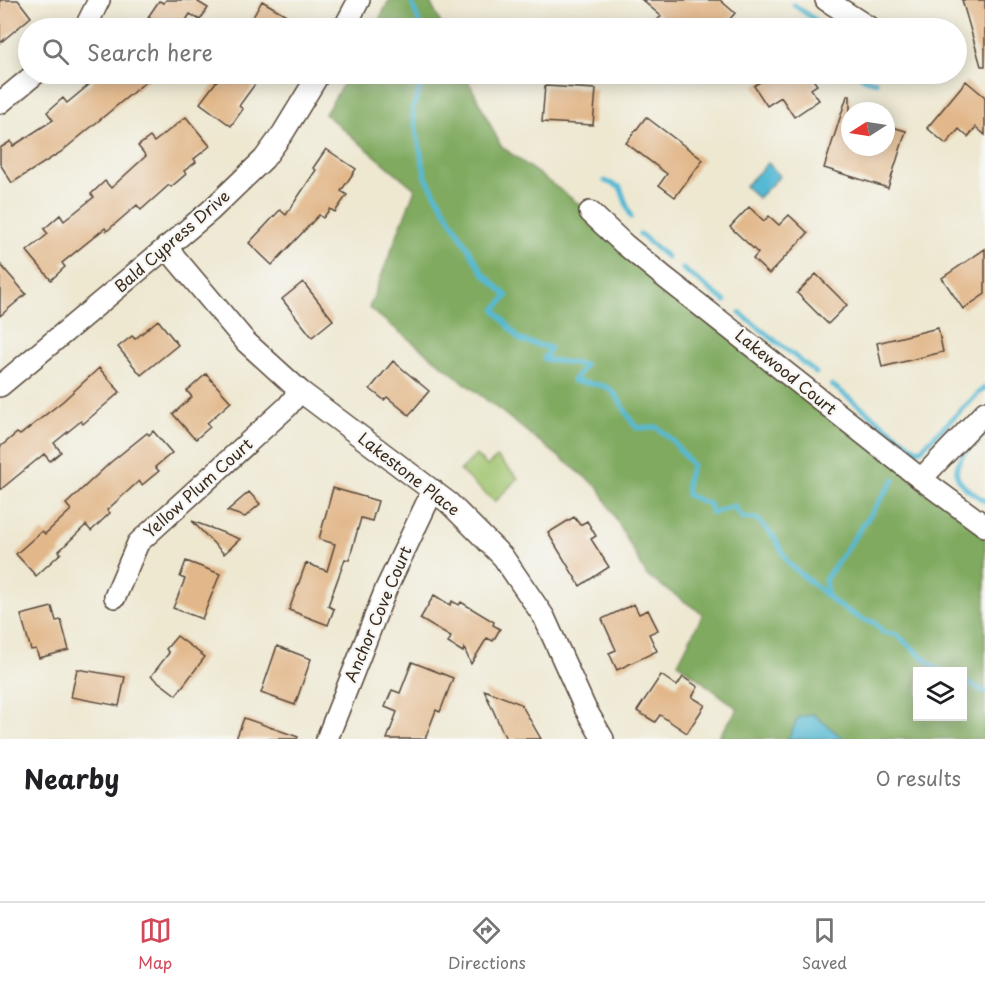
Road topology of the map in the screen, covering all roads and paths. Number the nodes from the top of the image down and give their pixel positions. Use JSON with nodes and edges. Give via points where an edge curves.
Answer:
{"nodes":[{"id":1,"x":99,"y":0,"type":"edge"},
{"id":2,"x":359,"y":0,"type":"edge"},
{"id":3,"x":826,"y":0,"type":"edge"},
{"id":4,"x":90,"y":18,"type":"edge"},
{"id":5,"x":349,"y":18,"type":"edge"},
{"id":6,"x":854,"y":18,"type":"edge"},
{"id":7,"x":23,"y":84,"type":"edge"},
{"id":8,"x":312,"y":84,"type":"edge"},
{"id":9,"x":0,"y":103,"type":"edge"},
{"id":10,"x":590,"y":212,"type":"dead end"},
{"id":11,"x":166,"y":247,"type":"junction"},
{"id":12,"x":0,"y":386,"type":"edge"},
{"id":13,"x":300,"y":391,"type":"junction"},
{"id":14,"x":985,"y":412,"type":"edge"},
{"id":15,"x":921,"y":479,"type":"junction"},
{"id":16,"x":433,"y":490,"type":"junction"},
{"id":17,"x":985,"y":526,"type":"edge"},
{"id":18,"x":115,"y":597,"type":"dead end"},
{"id":19,"x":327,"y":739,"type":"edge"},
{"id":20,"x":603,"y":739,"type":"edge"}],
"edges":[{"from":1,"to":4,"type":"street"},
{"from":2,"to":5,"type":"street"},
{"from":3,"to":6,"type":"street"},
{"from":7,"to":9,"type":"street"},
{"from":8,"to":11,"type":"street","name":"Bald Cypress Drive","via":[[264,159]]},
{"from":10,"to":15,"type":"street","name":"Lakewood Court","via":[[663,276]]},
{"from":11,"to":12,"type":"street","name":"Bald Cypress Drive"},
{"from":11,"to":13,"type":"street","name":"Lakestone Place","via":[[246,342]]},
{"from":13,"to":16,"type":"street","name":"Lakestone Place"},
{"from":13,"to":18,"type":"street","name":"Yellow Plum Court","via":[[138,543]]},
{"from":14,"to":15,"type":"street"},
{"from":15,"to":17,"type":"street","name":"Lakewood Court"},
{"from":16,"to":19,"type":"street","name":"Anchor Cove Court","via":[[387,589]]},
{"from":16,"to":20,"type":"street","name":"Lakestone Place","via":[[478,530],[523,584],[544,618]]}]}
